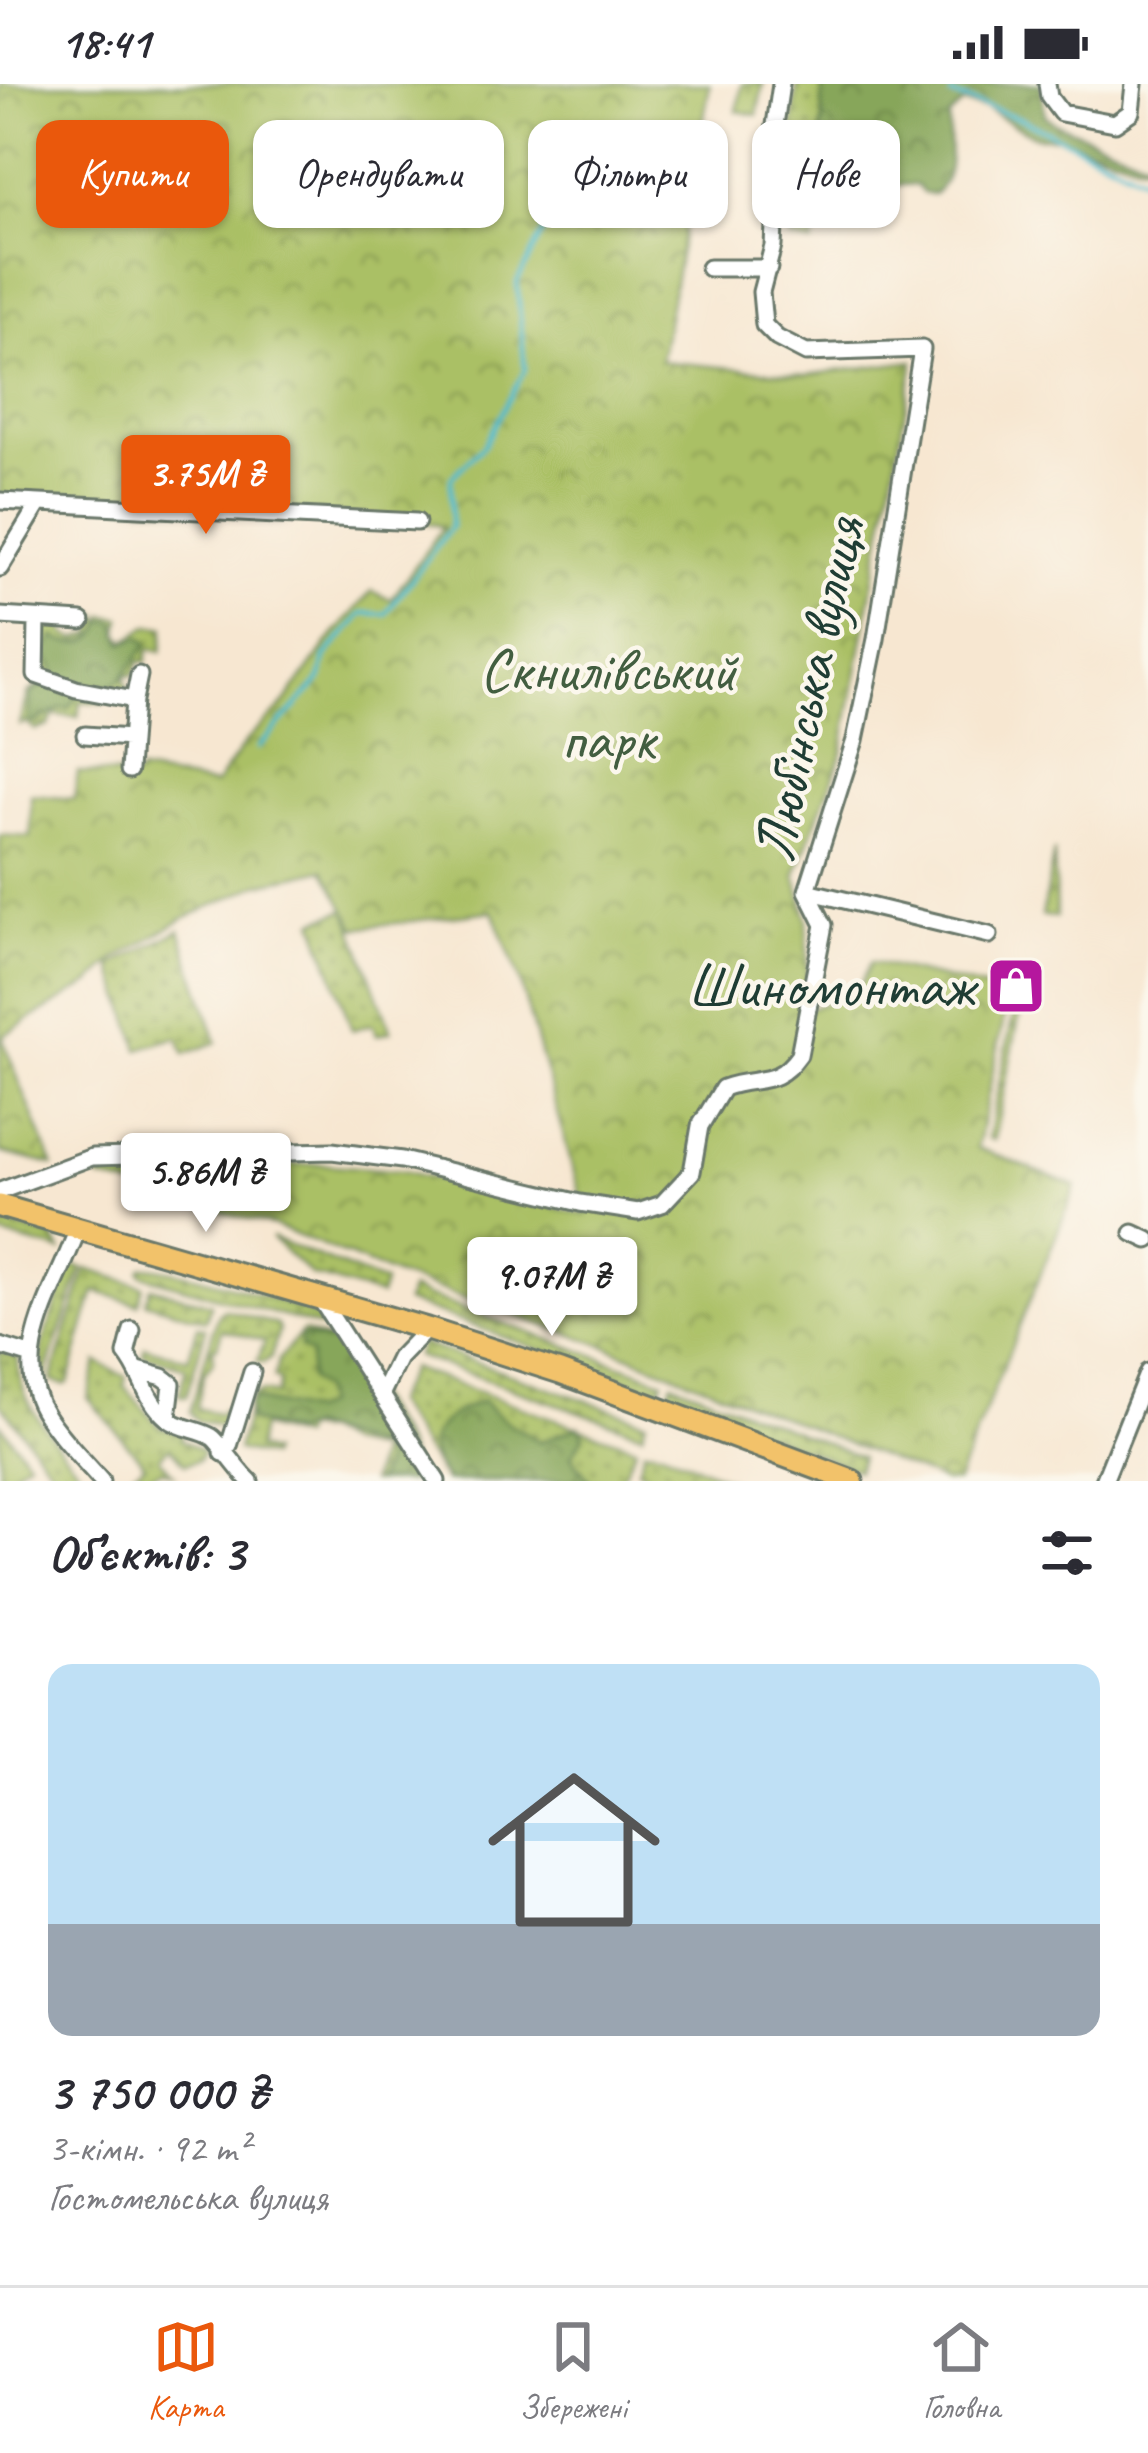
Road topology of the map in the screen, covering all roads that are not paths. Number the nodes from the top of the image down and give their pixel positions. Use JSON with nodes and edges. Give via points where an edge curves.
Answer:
{"nodes":[{"id":1,"x":781,"y":84,"type":"edge"},
{"id":2,"x":1047,"y":84,"type":"edge"},
{"id":3,"x":1133,"y":84,"type":"edge"},
{"id":4,"x":709,"y":268,"type":"dead end"},
{"id":5,"x":769,"y":268,"type":"junction"},
{"id":6,"x":0,"y":501,"type":"edge"},
{"id":7,"x":38,"y":505,"type":"junction"},
{"id":8,"x":417,"y":522,"type":"dead end"},
{"id":9,"x":0,"y":568,"type":"edge"},
{"id":10,"x":0,"y":616,"type":"edge"},
{"id":11,"x":37,"y":621,"type":"junction"},
{"id":12,"x":82,"y":622,"type":"dead end"},
{"id":13,"x":139,"y":675,"type":"dead end"},
{"id":14,"x":134,"y":700,"type":"junction"},
{"id":15,"x":85,"y":735,"type":"dead end"},
{"id":16,"x":131,"y":738,"type":"junction"},
{"id":17,"x":129,"y":770,"type":"dead end"},
{"id":18,"x":807,"y":891,"type":"junction"},
{"id":19,"x":988,"y":935,"type":"dead end"},
{"id":20,"x":0,"y":1191,"type":"edge"},
{"id":21,"x":0,"y":1206,"type":"edge"},
{"id":22,"x":78,"y":1228,"type":"junction"},
{"id":23,"x":320,"y":1297,"type":"junction"},
{"id":24,"x":393,"y":1319,"type":"junction"},
{"id":25,"x":427,"y":1329,"type":"junction"},
{"id":26,"x":132,"y":1330,"type":"dead end"},
{"id":27,"x":0,"y":1346,"type":"edge"},
{"id":28,"x":29,"y":1355,"type":"junction"},
{"id":29,"x":399,"y":1358,"type":"junction"},
{"id":30,"x":138,"y":1370,"type":"junction"},
{"id":31,"x":252,"y":1372,"type":"dead end"},
{"id":32,"x":1148,"y":1372,"type":"edge"},
{"id":33,"x":382,"y":1394,"type":"junction"},
{"id":34,"x":168,"y":1418,"type":"junction"},
{"id":35,"x":223,"y":1454,"type":"junction"},
{"id":36,"x":101,"y":1481,"type":"edge"},
{"id":37,"x":250,"y":1481,"type":"edge"},
{"id":38,"x":437,"y":1481,"type":"edge"},
{"id":39,"x":852,"y":1481,"type":"edge"},
{"id":40,"x":1104,"y":1481,"type":"edge"}],
"edges":[{"from":1,"to":5,"type":"street","via":[[770,159]]},
{"from":2,"to":3,"type":"street","via":[[1061,113],[1115,123],[1131,112]]},
{"from":4,"to":5,"type":"street"},
{"from":5,"to":18,"type":"street","name":"Любінська вулиця","via":[[764,326],[777,338],[806,353],[922,349],[855,740]]},
{"from":6,"to":7,"type":"street"},
{"from":7,"to":8,"type":"street"},
{"from":7,"to":9,"type":"street"},
{"from":10,"to":11,"type":"street"},
{"from":11,"to":12,"type":"street"},
{"from":11,"to":14,"type":"street","via":[[36,675]]},
{"from":13,"to":14,"type":"street"},
{"from":14,"to":16,"type":"street"},
{"from":15,"to":16,"type":"street"},
{"from":16,"to":17,"type":"street"},
{"from":18,"to":19,"type":"street"},
{"from":18,"to":20,"type":"street","name":"Любінська вулиця","via":[[824,925],[799,1055],[773,1081],[723,1088],[700,1126],[692,1172],[662,1204],[638,1211],[580,1203],[332,1151],[92,1157]]},
{"from":21,"to":22,"type":"main road"},
{"from":22,"to":23,"type":"main road"},
{"from":22,"to":28,"type":"street"},
{"from":23,"to":24,"type":"main road"},
{"from":23,"to":33,"type":"street"},
{"from":24,"to":25,"type":"main road"},
{"from":24,"to":29,"type":"street"},
{"from":25,"to":29,"type":"street"},
{"from":25,"to":39,"type":"main road"},
{"from":26,"to":30,"type":"street","via":[[126,1354]]},
{"from":27,"to":28,"type":"street"},
{"from":28,"to":36,"type":"street","via":[[46,1416]]},
{"from":29,"to":33,"type":"street"},
{"from":30,"to":34,"type":"street","via":[[141,1387]]},
{"from":30,"to":34,"type":"street","via":[[172,1384]]},
{"from":31,"to":35,"type":"street"},
{"from":32,"to":40,"type":"street"},
{"from":33,"to":38,"type":"street"},
{"from":34,"to":35,"type":"street","via":[[215,1438]]},
{"from":35,"to":37,"type":"street"}]}
